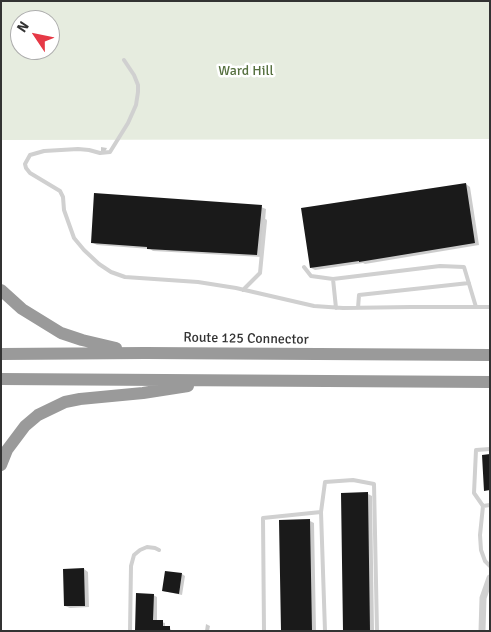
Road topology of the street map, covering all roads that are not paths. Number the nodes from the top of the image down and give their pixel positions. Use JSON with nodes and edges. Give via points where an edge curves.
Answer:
{"nodes":[{"id":1,"x":124,"y":60,"type":"dead end"},
{"id":2,"x":265,"y":221,"type":"dead end"},
{"id":3,"x":304,"y":267,"type":"dead end"},
{"id":4,"x":333,"y":279,"type":"junction"},
{"id":5,"x":469,"y":284,"type":"junction"},
{"id":6,"x":1,"y":290,"type":"edge"},
{"id":7,"x":243,"y":290,"type":"junction"},
{"id":8,"x":476,"y":307,"type":"junction"},
{"id":9,"x":490,"y":307,"type":"edge"},
{"id":10,"x":336,"y":308,"type":"junction"},
{"id":11,"x":358,"y":308,"type":"junction"},
{"id":12,"x":138,"y":353,"type":"junction"},
{"id":13,"x":1,"y":354,"type":"edge"},
{"id":14,"x":490,"y":355,"type":"edge"},
{"id":15,"x":1,"y":379,"type":"edge"},
{"id":16,"x":220,"y":380,"type":"junction"},
{"id":17,"x":490,"y":382,"type":"edge"},
{"id":18,"x":490,"y":449,"type":"edge"},
{"id":19,"x":2,"y":465,"type":"edge"},
{"id":20,"x":490,"y":505,"type":"edge"},
{"id":21,"x":483,"y":506,"type":"junction"},
{"id":22,"x":321,"y":512,"type":"junction"},
{"id":23,"x":159,"y":550,"type":"dead end"},
{"id":24,"x":490,"y":566,"type":"edge"},
{"id":25,"x":490,"y":578,"type":"edge"},
{"id":26,"x":130,"y":631,"type":"edge"},
{"id":27,"x":264,"y":631,"type":"edge"},
{"id":28,"x":325,"y":631,"type":"edge"},
{"id":29,"x":377,"y":631,"type":"edge"},
{"id":30,"x":482,"y":631,"type":"edge"}],
"edges":[{"from":1,"to":7,"type":"lane","via":[[138,85],[136,106],[110,152],[78,149],[44,151],[30,155],[26,168],[60,191],[74,238],[98,264],[111,272],[125,277],[198,282]]},
{"from":2,"to":7,"type":"lane","via":[[260,273]]},
{"from":3,"to":4,"type":"lane","via":[[311,276]]},
{"from":4,"to":5,"type":"lane","via":[[440,266],[464,267]]},
{"from":4,"to":10,"type":"lane"},
{"from":5,"to":8,"type":"lane"},
{"from":5,"to":11,"type":"lane","via":[[359,295]]},
{"from":6,"to":12,"type":"highway","via":[[22,309],[60,332]]},
{"from":7,"to":10,"type":"lane"},
{"from":8,"to":9,"type":"lane"},
{"from":8,"to":11,"type":"lane"},
{"from":10,"to":11,"type":"lane"},
{"from":12,"to":13,"type":"highway","name":"Route 125 Connector"},
{"from":12,"to":14,"type":"highway","name":"Route 125 Connector"},
{"from":15,"to":16,"type":"highway"},
{"from":16,"to":17,"type":"highway"},
{"from":16,"to":19,"type":"highway","via":[[162,391],[65,402],[25,426],[7,450]]},
{"from":18,"to":21,"type":"lane","via":[[476,450],[474,493]]},
{"from":20,"to":21,"type":"lane"},
{"from":21,"to":24,"type":"lane","via":[[481,550]]},
{"from":22,"to":27,"type":"lane","via":[[263,518]]},
{"from":22,"to":28,"type":"lane"},
{"from":22,"to":29,"type":"lane","via":[[325,482],[353,480],[374,484]]},
{"from":23,"to":26,"type":"lane","via":[[147,547],[134,555]]},
{"from":25,"to":30,"type":"street","via":[[483,598]]}]}
